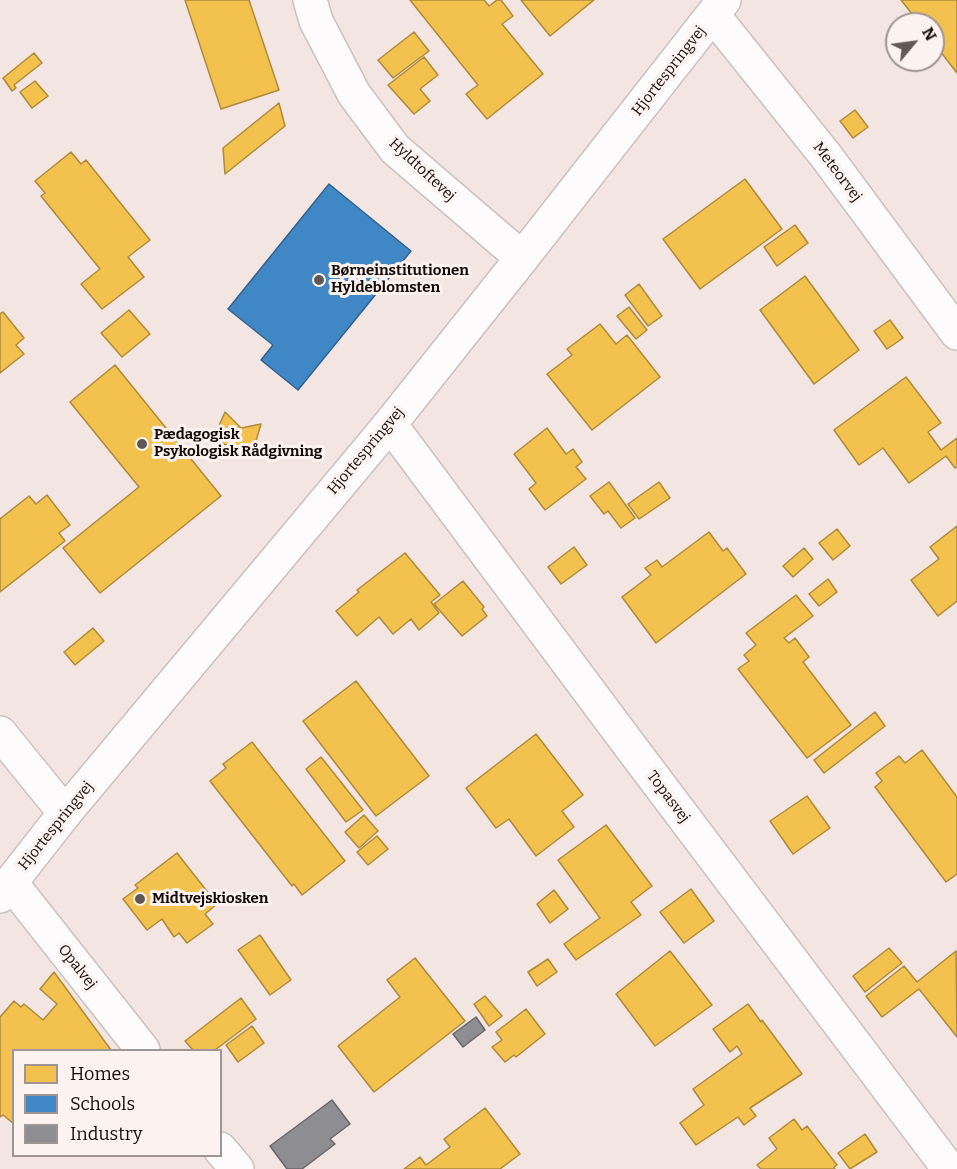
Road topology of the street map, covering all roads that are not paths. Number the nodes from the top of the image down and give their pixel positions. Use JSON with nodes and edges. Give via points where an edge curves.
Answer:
{"nodes":[{"id":1,"x":310,"y":0,"type":"edge"},
{"id":2,"x":718,"y":7,"type":"edge"},
{"id":3,"x":522,"y":258,"type":"junction"},
{"id":4,"x":957,"y":333,"type":"edge"},
{"id":5,"x":390,"y":424,"type":"junction"},
{"id":6,"x":0,"y":733,"type":"edge"},
{"id":7,"x":65,"y":813,"type":"junction"},
{"id":8,"x":6,"y":889,"type":"edge"},
{"id":9,"x":142,"y":1049,"type":"edge"},
{"id":10,"x":222,"y":1151,"type":"edge"},
{"id":11,"x":237,"y":1169,"type":"edge"},
{"id":12,"x":949,"y":1169,"type":"edge"}],
"edges":[{"from":1,"to":3,"type":"street","name":"Hyldtoftevej","via":[[316,21],[354,94],[395,149]]},
{"from":2,"to":3,"type":"street","name":"Hjortespringvej"},
{"from":2,"to":4,"type":"street","name":"Meteorvej"},
{"from":3,"to":5,"type":"street","name":"Hjortespringvej"},
{"from":5,"to":7,"type":"street","name":"Hjortespringvej"},
{"from":5,"to":12,"type":"street","name":"Topasvej"},
{"from":6,"to":7,"type":"street"},
{"from":7,"to":8,"type":"street","name":"Hjortespringvej"},
{"from":8,"to":9,"type":"street","name":"Opalvej"},
{"from":10,"to":11,"type":"street"}]}
